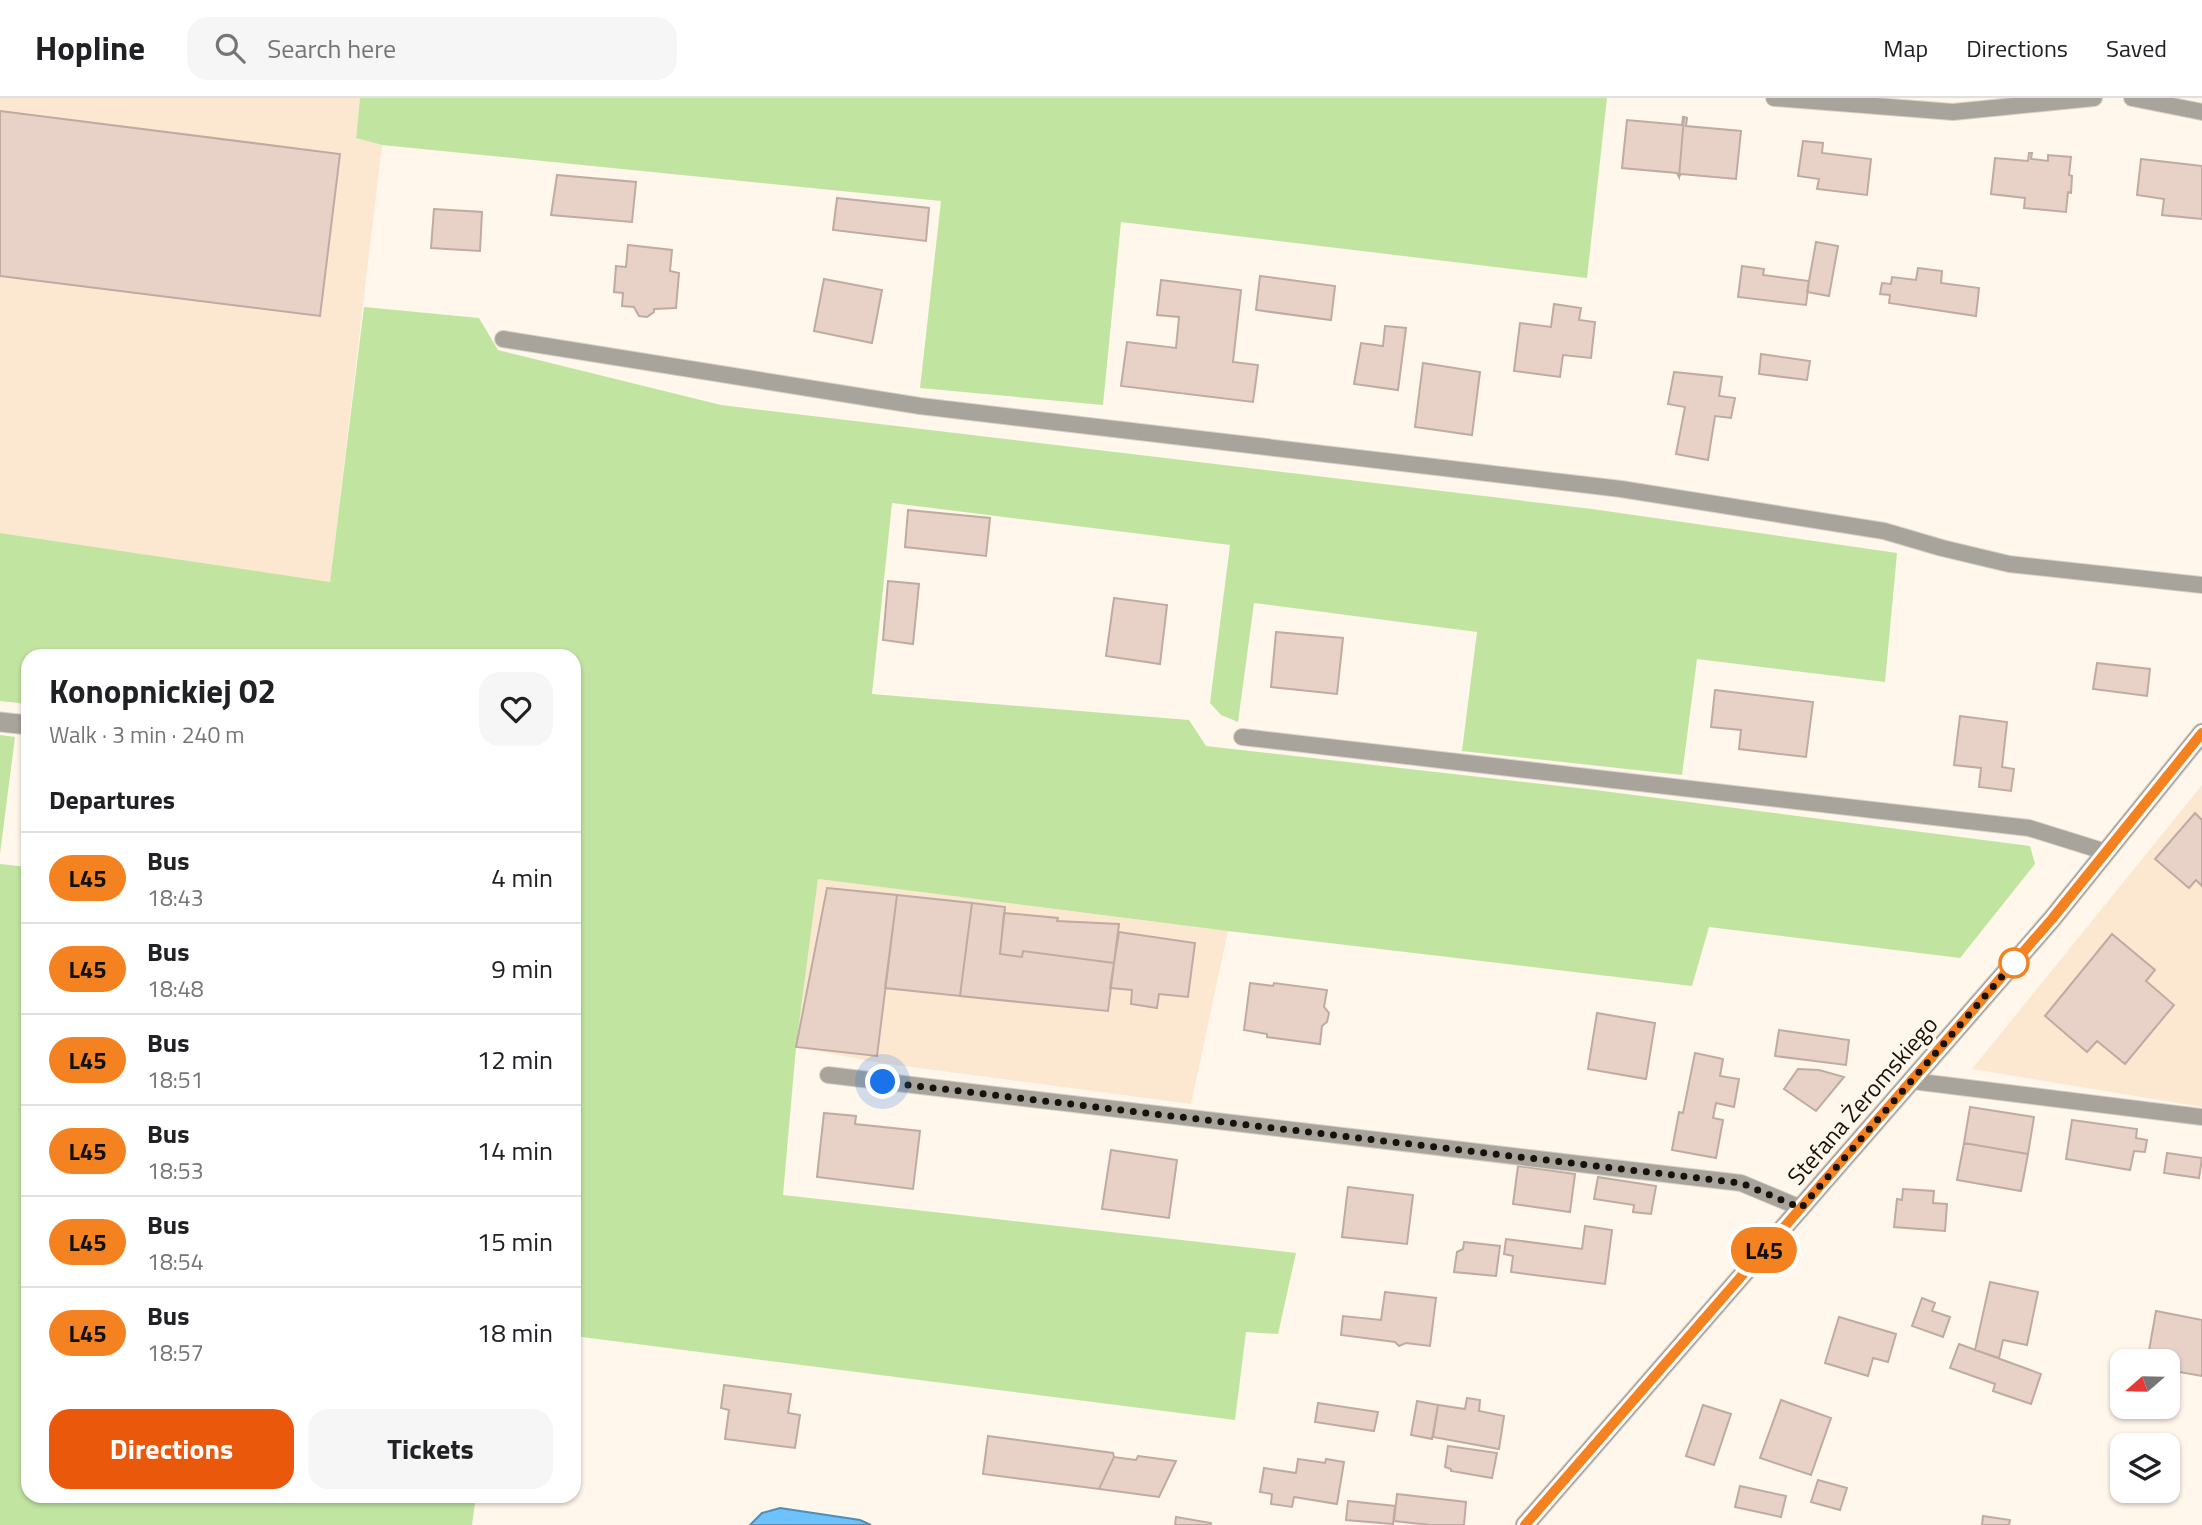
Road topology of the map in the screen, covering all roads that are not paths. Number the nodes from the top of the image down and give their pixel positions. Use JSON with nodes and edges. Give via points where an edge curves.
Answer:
{"nodes":[{"id":1,"x":1774,"y":98,"type":"edge"},
{"id":2,"x":2094,"y":98,"type":"edge"},
{"id":3,"x":2132,"y":98,"type":"edge"},
{"id":4,"x":2202,"y":112,"type":"edge"},
{"id":5,"x":503,"y":339,"type":"dead end"},
{"id":6,"x":2202,"y":585,"type":"edge"},
{"id":7,"x":0,"y":722,"type":"edge"},
{"id":8,"x":21,"y":724,"type":"edge"},
{"id":9,"x":2202,"y":733,"type":"edge"},
{"id":10,"x":1242,"y":737,"type":"dead end"},
{"id":11,"x":2106,"y":852,"type":"junction"},
{"id":12,"x":828,"y":1075,"type":"dead end"},
{"id":13,"x":1912,"y":1081,"type":"junction"},
{"id":14,"x":2202,"y":1117,"type":"edge"},
{"id":15,"x":1801,"y":1208,"type":"junction"},
{"id":16,"x":1525,"y":1525,"type":"edge"}],
"edges":[{"from":1,"to":2,"type":"lane","via":[[1953,112]]},
{"from":3,"to":4,"type":"lane"},
{"from":5,"to":6,"type":"lane","via":[[920,406],[1621,489],[1884,531],[2010,564]]},
{"from":7,"to":8,"type":"street"},
{"from":9,"to":11,"type":"street","name":"Stefana Żeromskiego"},
{"from":10,"to":11,"type":"lane","via":[[2029,828]]},
{"from":11,"to":13,"type":"street","name":"Stefana Żeromskiego"},
{"from":12,"to":15,"type":"lane","via":[[1741,1183]]},
{"from":13,"to":14,"type":"lane"},
{"from":13,"to":15,"type":"street","name":"Stefana Żeromskiego"},
{"from":15,"to":16,"type":"street","name":"Stefana Żeromskiego"}]}
